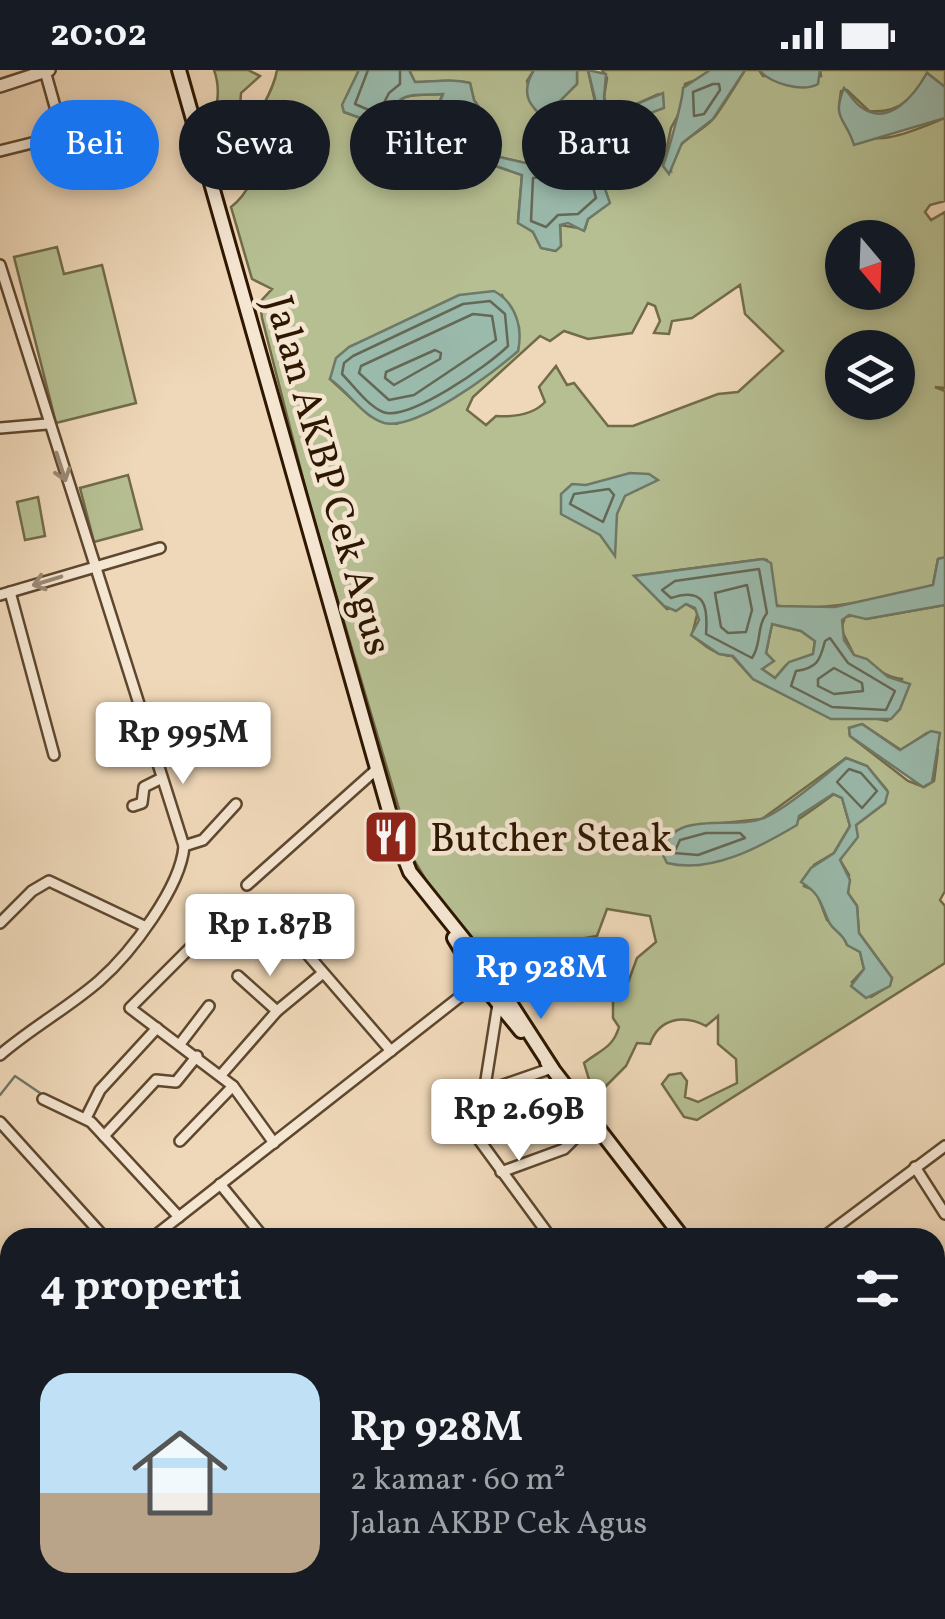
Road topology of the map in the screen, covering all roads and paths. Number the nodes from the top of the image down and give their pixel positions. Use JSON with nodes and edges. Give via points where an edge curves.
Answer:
{"nodes":[{"id":1,"x":179,"y":70,"type":"edge"},
{"id":2,"x":47,"y":71,"type":"edge"},
{"id":3,"x":0,"y":86,"type":"edge"},
{"id":4,"x":54,"y":100,"type":"edge"},
{"id":5,"x":30,"y":143,"type":"edge"},
{"id":6,"x":0,"y":150,"type":"edge"},
{"id":7,"x":1,"y":273,"type":"edge"},
{"id":8,"x":48,"y":424,"type":"junction"},
{"id":9,"x":0,"y":428,"type":"edge"},
{"id":10,"x":160,"y":548,"type":"dead end"},
{"id":11,"x":94,"y":566,"type":"junction"},
{"id":12,"x":5,"y":594,"type":"edge"},
{"id":13,"x":54,"y":755,"type":"dead end"},
{"id":14,"x":378,"y":768,"type":"junction"},
{"id":15,"x":160,"y":779,"type":"junction"},
{"id":16,"x":236,"y":804,"type":"dead end"},
{"id":17,"x":133,"y":806,"type":"dead end"},
{"id":18,"x":184,"y":846,"type":"junction"},
{"id":19,"x":246,"y":885,"type":"dead end"},
{"id":20,"x":427,"y":892,"type":"junction"},
{"id":21,"x":0,"y":923,"type":"edge"},
{"id":22,"x":144,"y":926,"type":"junction"},
{"id":23,"x":324,"y":972,"type":"junction"},
{"id":24,"x":238,"y":976,"type":"dead end"},
{"id":25,"x":480,"y":981,"type":"junction"},
{"id":26,"x":498,"y":1004,"type":"junction"},
{"id":27,"x":209,"y":1006,"type":"dead end"},
{"id":28,"x":277,"y":1011,"type":"junction"},
{"id":29,"x":156,"y":1028,"type":"junction"},
{"id":30,"x":180,"y":1044,"type":"junction"},
{"id":31,"x":391,"y":1051,"type":"junction"},
{"id":32,"x":0,"y":1055,"type":"edge"},
{"id":33,"x":197,"y":1056,"type":"junction"},
{"id":34,"x":552,"y":1068,"type":"junction"},
{"id":35,"x":221,"y":1075,"type":"junction"},
{"id":36,"x":233,"y":1086,"type":"junction"},
{"id":37,"x":483,"y":1092,"type":"junction"},
{"id":38,"x":43,"y":1099,"type":"dead end"},
{"id":39,"x":87,"y":1117,"type":"junction"},
{"id":40,"x":592,"y":1121,"type":"junction"},
{"id":41,"x":0,"y":1122,"type":"edge"},
{"id":42,"x":104,"y":1136,"type":"junction"},
{"id":43,"x":180,"y":1140,"type":"dead end"},
{"id":44,"x":274,"y":1143,"type":"junction"},
{"id":45,"x":945,"y":1146,"type":"edge"},
{"id":46,"x":915,"y":1166,"type":"junction"},
{"id":47,"x":501,"y":1172,"type":"junction"},
{"id":48,"x":220,"y":1184,"type":"junction"},
{"id":49,"x":945,"y":1214,"type":"edge"},
{"id":50,"x":179,"y":1216,"type":"junction"},
{"id":51,"x":96,"y":1228,"type":"edge"},
{"id":52,"x":164,"y":1228,"type":"edge"},
{"id":53,"x":256,"y":1228,"type":"edge"},
{"id":54,"x":543,"y":1228,"type":"edge"},
{"id":55,"x":675,"y":1228,"type":"edge"},
{"id":56,"x":835,"y":1228,"type":"edge"}],
"edges":[{"from":1,"to":14,"type":"main road","name":"Jalan AKBP Cek Agus"},
{"from":2,"to":3,"type":"street"},
{"from":2,"to":4,"type":"street"},
{"from":5,"to":6,"type":"street"},
{"from":7,"to":8,"type":"street"},
{"from":8,"to":9,"type":"street"},
{"from":8,"to":11,"type":"street","one_way":true},
{"from":10,"to":11,"type":"street"},
{"from":11,"to":12,"type":"street","one_way":true},
{"from":11,"to":15,"type":"street"},
{"from":12,"to":13,"type":"street"},
{"from":14,"to":19,"type":"street"},
{"from":14,"to":20,"type":"main road","name":"Jalan AKBP Cek Agus","via":[[410,872]]},
{"from":15,"to":17,"type":"street","via":[[144,787],[142,803]]},
{"from":15,"to":18,"type":"street"},
{"from":16,"to":18,"type":"street","via":[[203,840]]},
{"from":18,"to":22,"type":"street","via":[[179,878]]},
{"from":20,"to":25,"type":"main road","name":"Jalan AKBP Cek Agus"},
{"from":20,"to":34,"type":"main road","name":"Jalan AKBP Cek Agus","via":[[490,972]]},
{"from":21,"to":22,"type":"street","via":[[49,881]]},
{"from":22,"to":32,"type":"street","via":[[101,980]]},
{"from":23,"to":28,"type":"street"},
{"from":23,"to":29,"type":"street","via":[[273,914],[267,912],[230,943],[208,930],[131,1008]]},
{"from":23,"to":31,"type":"street"},
{"from":24,"to":28,"type":"street"},
{"from":25,"to":26,"type":"main road","name":"Jalan AKBP Cek Agus"},
{"from":25,"to":31,"type":"street"},
{"from":26,"to":34,"type":"main road","name":"Jalan AKBP Cek Agus"},
{"from":26,"to":37,"type":"street"},
{"from":27,"to":30,"type":"street"},
{"from":28,"to":35,"type":"street"},
{"from":29,"to":30,"type":"street"},
{"from":29,"to":39,"type":"street","via":[[96,1094]]},
{"from":30,"to":33,"type":"street"},
{"from":31,"to":44,"type":"street"},
{"from":33,"to":35,"type":"street"},
{"from":33,"to":42,"type":"street","via":[[176,1082],[156,1080]]},
{"from":34,"to":37,"type":"street"},
{"from":34,"to":40,"type":"main road","name":"Jalan AKBP Cek Agus"},
{"from":35,"to":36,"type":"street"},
{"from":36,"to":43,"type":"street"},
{"from":36,"to":44,"type":"street"},
{"from":37,"to":47,"type":"street","via":[[477,1137]]},
{"from":38,"to":39,"type":"street"},
{"from":39,"to":42,"type":"street"},
{"from":40,"to":47,"type":"street","via":[[564,1149]]},
{"from":40,"to":55,"type":"main road","name":"Jalan AKBP Cek Agus"},
{"from":41,"to":51,"type":"street"},
{"from":42,"to":50,"type":"street"},
{"from":44,"to":48,"type":"street"},
{"from":45,"to":46,"type":"street"},
{"from":46,"to":49,"type":"street"},
{"from":46,"to":56,"type":"street"},
{"from":47,"to":54,"type":"street"},
{"from":48,"to":50,"type":"street"},
{"from":48,"to":53,"type":"street"},
{"from":50,"to":52,"type":"street"}]}
